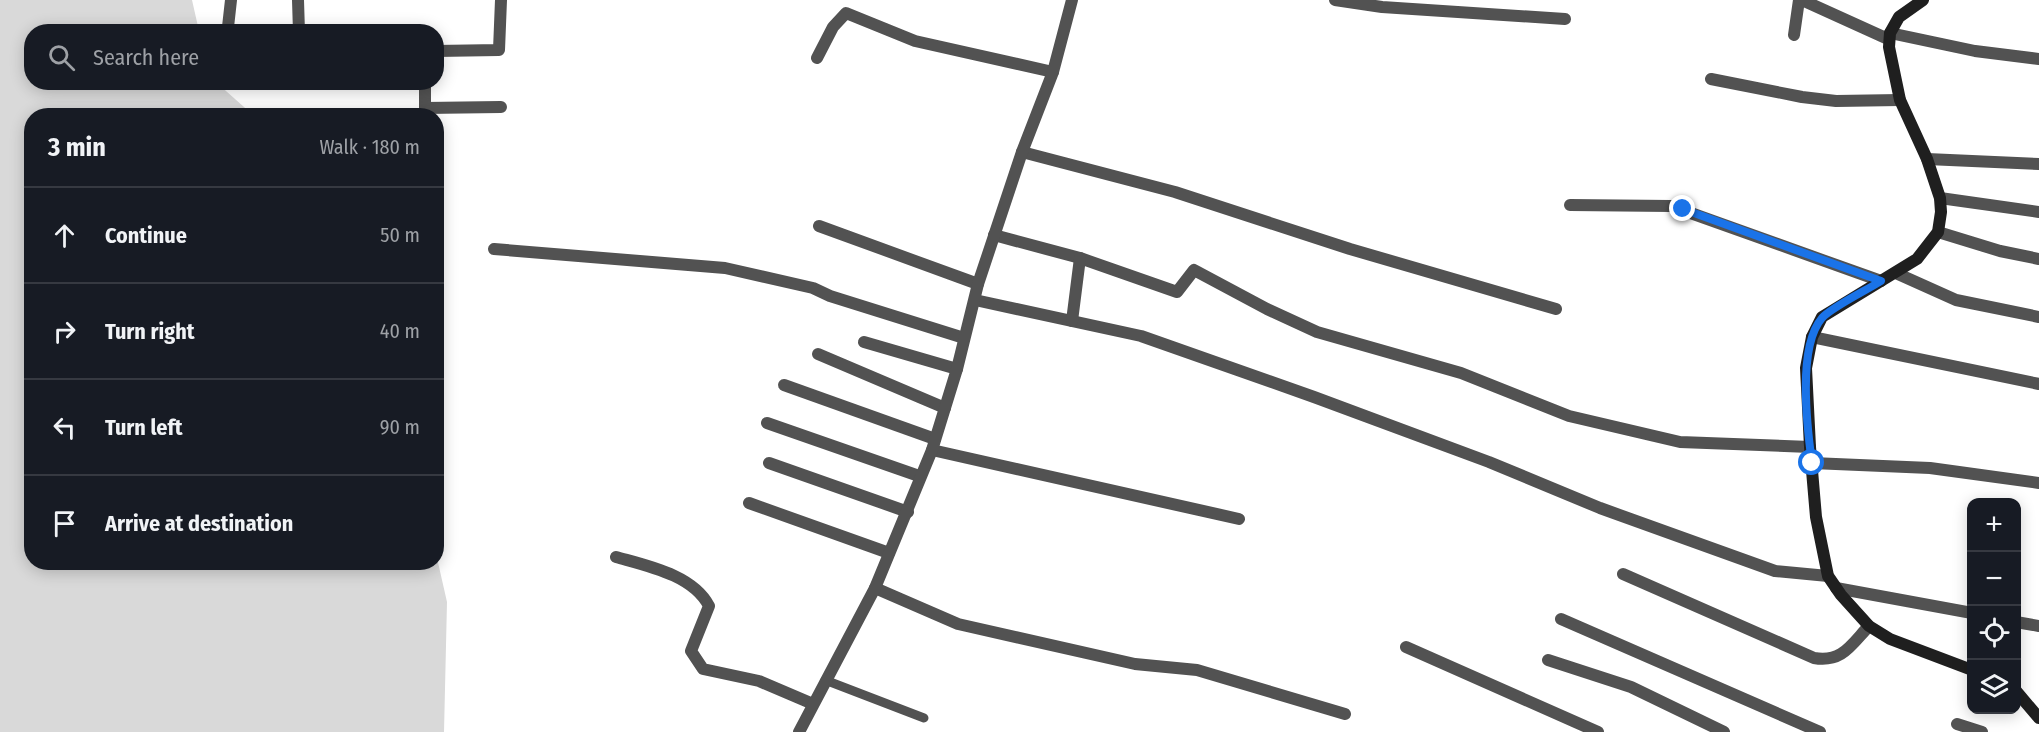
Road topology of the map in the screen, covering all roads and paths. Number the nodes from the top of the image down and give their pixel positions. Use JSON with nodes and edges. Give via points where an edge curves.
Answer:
{"nodes":[{"id":1,"x":231,"y":0,"type":"edge"},
{"id":2,"x":298,"y":0,"type":"edge"},
{"id":3,"x":501,"y":0,"type":"edge"},
{"id":4,"x":1072,"y":0,"type":"edge"},
{"id":5,"x":1335,"y":0,"type":"edge"},
{"id":6,"x":1800,"y":0,"type":"edge"},
{"id":7,"x":1923,"y":0,"type":"edge"},
{"id":8,"x":1565,"y":19,"type":"dead end"},
{"id":9,"x":228,"y":24,"type":"edge"},
{"id":10,"x":299,"y":24,"type":"edge"},
{"id":11,"x":1794,"y":35,"type":"dead end"},
{"id":12,"x":1889,"y":36,"type":"junction"},
{"id":13,"x":444,"y":51,"type":"edge"},
{"id":14,"x":818,"y":58,"type":"dead end"},
{"id":15,"x":2039,"y":58,"type":"edge"},
{"id":16,"x":1053,"y":72,"type":"junction"},
{"id":17,"x":1711,"y":80,"type":"dead end"},
{"id":18,"x":425,"y":90,"type":"edge"},
{"id":19,"x":1900,"y":100,"type":"junction"},
{"id":20,"x":501,"y":107,"type":"dead end"},
{"id":21,"x":425,"y":108,"type":"edge"},
{"id":22,"x":444,"y":111,"type":"edge"},
{"id":23,"x":1022,"y":152,"type":"junction"},
{"id":24,"x":1927,"y":159,"type":"junction"},
{"id":25,"x":2039,"y":164,"type":"edge"},
{"id":26,"x":1940,"y":198,"type":"junction"},
{"id":27,"x":1570,"y":205,"type":"dead end"},
{"id":28,"x":2039,"y":212,"type":"edge"},
{"id":29,"x":819,"y":226,"type":"dead end"},
{"id":30,"x":1938,"y":232,"type":"junction"},
{"id":31,"x":994,"y":235,"type":"junction"},
{"id":32,"x":494,"y":249,"type":"dead end"},
{"id":33,"x":1080,"y":258,"type":"junction"},
{"id":34,"x":2039,"y":259,"type":"edge"},
{"id":35,"x":1898,"y":274,"type":"junction"},
{"id":36,"x":1881,"y":281,"type":"junction"},
{"id":37,"x":978,"y":284,"type":"junction"},
{"id":38,"x":975,"y":300,"type":"junction"},
{"id":39,"x":1556,"y":309,"type":"dead end"},
{"id":40,"x":2039,"y":317,"type":"edge"},
{"id":41,"x":1072,"y":321,"type":"junction"},
{"id":42,"x":1812,"y":337,"type":"junction"},
{"id":43,"x":964,"y":338,"type":"junction"},
{"id":44,"x":864,"y":342,"type":"dead end"},
{"id":45,"x":818,"y":354,"type":"dead end"},
{"id":46,"x":957,"y":369,"type":"junction"},
{"id":47,"x":2039,"y":384,"type":"edge"},
{"id":48,"x":784,"y":385,"type":"dead end"},
{"id":49,"x":945,"y":408,"type":"junction"},
{"id":50,"x":767,"y":423,"type":"dead end"},
{"id":51,"x":933,"y":444,"type":"junction"},
{"id":52,"x":1810,"y":447,"type":"junction"},
{"id":53,"x":769,"y":463,"type":"dead end"},
{"id":54,"x":1812,"y":463,"type":"junction"},
{"id":55,"x":919,"y":476,"type":"junction"},
{"id":56,"x":2039,"y":483,"type":"edge"},
{"id":57,"x":749,"y":503,"type":"dead end"},
{"id":58,"x":908,"y":512,"type":"junction"},
{"id":59,"x":1239,"y":519,"type":"dead end"},
{"id":60,"x":889,"y":553,"type":"junction"},
{"id":61,"x":616,"y":557,"type":"dead end"},
{"id":62,"x":1623,"y":574,"type":"dead end"},
{"id":63,"x":1828,"y":576,"type":"junction"},
{"id":64,"x":875,"y":588,"type":"junction"},
{"id":65,"x":1836,"y":588,"type":"junction"},
{"id":66,"x":1967,"y":612,"type":"edge"},
{"id":67,"x":1561,"y":619,"type":"dead end"},
{"id":68,"x":2021,"y":623,"type":"edge"},
{"id":69,"x":1869,"y":626,"type":"junction"},
{"id":70,"x":2039,"y":626,"type":"edge"},
{"id":71,"x":1406,"y":647,"type":"dead end"},
{"id":72,"x":1548,"y":660,"type":"dead end"},
{"id":73,"x":1967,"y":668,"type":"edge"},
{"id":74,"x":825,"y":680,"type":"junction"},
{"id":75,"x":2021,"y":697,"type":"edge"},
{"id":76,"x":813,"y":704,"type":"junction"},
{"id":77,"x":1345,"y":714,"type":"dead end"},
{"id":78,"x":924,"y":718,"type":"dead end"},
{"id":79,"x":2039,"y":718,"type":"edge"},
{"id":80,"x":1957,"y":724,"type":"dead end"},
{"id":81,"x":799,"y":732,"type":"edge"},
{"id":82,"x":1598,"y":732,"type":"edge"},
{"id":83,"x":1724,"y":732,"type":"edge"},
{"id":84,"x":1820,"y":732,"type":"edge"},
{"id":85,"x":1982,"y":732,"type":"edge"}],
"edges":[{"from":1,"to":9,"type":"street"},
{"from":2,"to":10,"type":"street"},
{"from":3,"to":13,"type":"street","via":[[499,50]]},
{"from":4,"to":16,"type":"street"},
{"from":5,"to":8,"type":"street","via":[[1382,7]]},
{"from":6,"to":11,"type":"street"},
{"from":6,"to":12,"type":"street"},
{"from":7,"to":12,"type":"main road","via":[[1899,17]]},
{"from":12,"to":15,"type":"street"},
{"from":12,"to":19,"type":"main road"},
{"from":14,"to":16,"type":"street","via":[[833,27],[846,13],[915,42]]},
{"from":16,"to":23,"type":"street"},
{"from":17,"to":19,"type":"street","via":[[1836,101]]},
{"from":18,"to":21,"type":"street"},
{"from":19,"to":24,"type":"main road"},
{"from":20,"to":22,"type":"street"},
{"from":23,"to":31,"type":"street"},
{"from":23,"to":39,"type":"street","via":[[1175,192],[1350,249]]},
{"from":24,"to":25,"type":"street"},
{"from":24,"to":26,"type":"main road"},
{"from":26,"to":28,"type":"street"},
{"from":26,"to":30,"type":"main road"},
{"from":27,"to":36,"type":"street","via":[[1671,206]]},
{"from":29,"to":37,"type":"street"},
{"from":30,"to":34,"type":"street"},
{"from":30,"to":35,"type":"main road","via":[[1917,259]]},
{"from":31,"to":33,"type":"street"},
{"from":31,"to":37,"type":"street"},
{"from":32,"to":43,"type":"street","via":[[725,268],[813,288]]},
{"from":33,"to":41,"type":"street"},
{"from":33,"to":52,"type":"street","via":[[1177,292],[1194,270],[1317,332],[1461,373],[1588,422],[1698,444]]},
{"from":35,"to":36,"type":"main road"},
{"from":35,"to":40,"type":"street","via":[[1956,300]]},
{"from":36,"to":42,"type":"main road","via":[[1822,317]]},
{"from":37,"to":38,"type":"street"},
{"from":38,"to":41,"type":"street"},
{"from":38,"to":43,"type":"street"},
{"from":41,"to":63,"type":"street","via":[[1141,336],[1314,397],[1775,571]]},
{"from":42,"to":47,"type":"street"},
{"from":42,"to":52,"type":"main road","via":[[1806,368]]},
{"from":43,"to":46,"type":"street"},
{"from":44,"to":46,"type":"street"},
{"from":45,"to":49,"type":"street"},
{"from":46,"to":49,"type":"street"},
{"from":48,"to":51,"type":"street"},
{"from":49,"to":51,"type":"street"},
{"from":50,"to":55,"type":"street"},
{"from":51,"to":55,"type":"street"},
{"from":51,"to":59,"type":"street"},
{"from":52,"to":54,"type":"main road"},
{"from":53,"to":58,"type":"street"},
{"from":54,"to":56,"type":"street","via":[[1930,468]]},
{"from":54,"to":63,"type":"main road","via":[[1816,517]]},
{"from":55,"to":58,"type":"street"},
{"from":57,"to":60,"type":"street"},
{"from":58,"to":60,"type":"street"},
{"from":60,"to":64,"type":"street"},
{"from":61,"to":76,"type":"street","via":[[658,568],[702,592],[709,606],[691,651],[703,669],[759,681]]},
{"from":62,"to":69,"type":"street","via":[[1814,658],[1839,657]]},
{"from":63,"to":65,"type":"main road"},
{"from":64,"to":74,"type":"street"},
{"from":64,"to":77,"type":"street","via":[[958,624],[1135,664],[1204,671]]},
{"from":65,"to":66,"type":"street"},
{"from":65,"to":69,"type":"main road"},
{"from":67,"to":84,"type":"street"},
{"from":68,"to":70,"type":"street"},
{"from":69,"to":73,"type":"main road","via":[[1890,639]]},
{"from":71,"to":82,"type":"street"},
{"from":72,"to":83,"type":"street","via":[[1631,687]]},
{"from":74,"to":76,"type":"street"},
{"from":74,"to":78,"type":"lane"},
{"from":75,"to":79,"type":"main road"},
{"from":76,"to":81,"type":"street"},
{"from":80,"to":85,"type":"street"}]}
